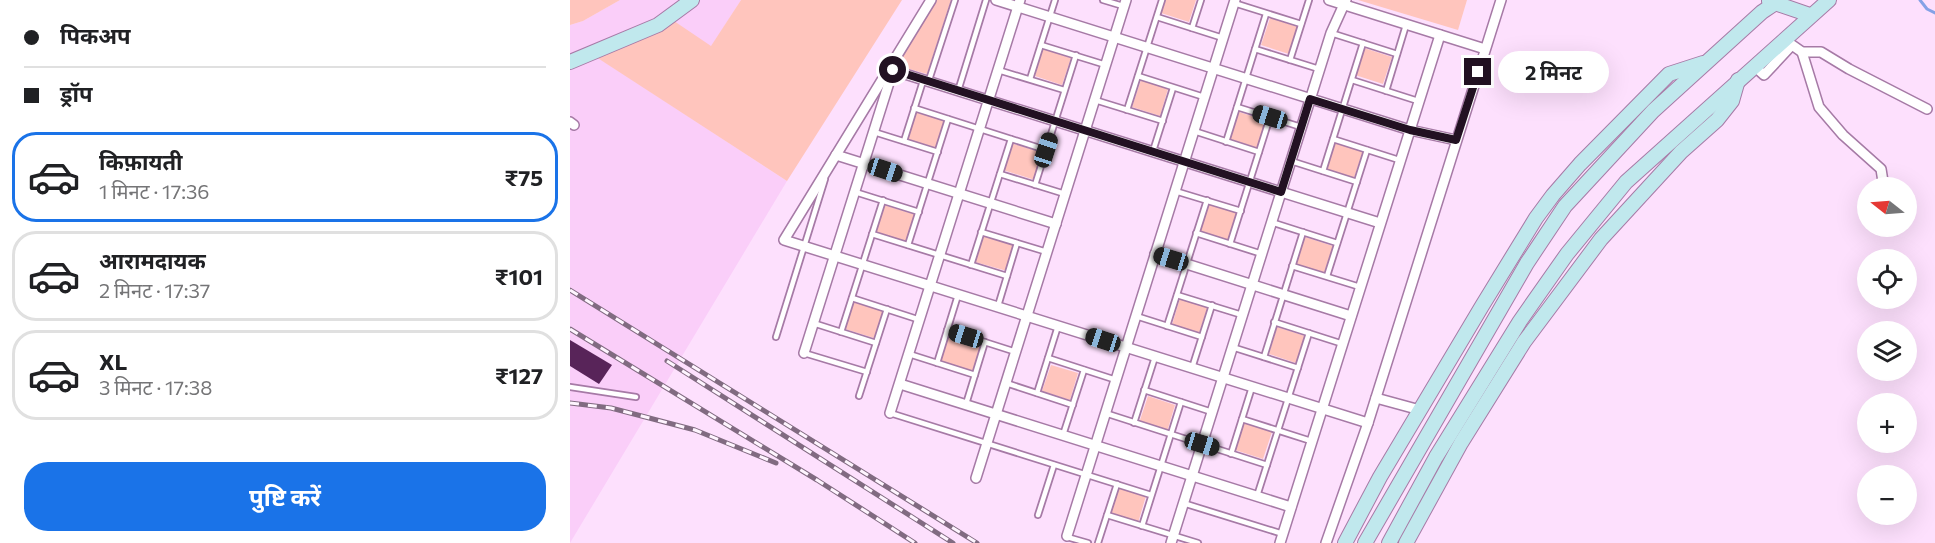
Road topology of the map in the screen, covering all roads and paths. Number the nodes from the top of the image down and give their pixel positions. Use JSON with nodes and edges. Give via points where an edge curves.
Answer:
{"nodes":[{"id":1,"x":692,"y":0,"type":"edge"},
{"id":2,"x":931,"y":0,"type":"edge"},
{"id":3,"x":955,"y":0,"type":"edge"},
{"id":4,"x":986,"y":0,"type":"edge"},
{"id":5,"x":996,"y":0,"type":"edge"},
{"id":6,"x":1055,"y":0,"type":"edge"},
{"id":7,"x":1103,"y":0,"type":"edge"},
{"id":8,"x":1162,"y":0,"type":"edge"},
{"id":9,"x":1201,"y":0,"type":"edge"},
{"id":10,"x":1309,"y":0,"type":"edge"},
{"id":11,"x":1329,"y":0,"type":"edge"},
{"id":12,"x":1501,"y":0,"type":"edge"},
{"id":13,"x":1829,"y":0,"type":"edge"},
{"id":14,"x":1774,"y":1,"type":"edge"},
{"id":15,"x":1234,"y":2,"type":"edge"},
{"id":16,"x":1125,"y":3,"type":"edge"},
{"id":17,"x":1345,"y":3,"type":"edge"},
{"id":18,"x":1019,"y":4,"type":"edge"},
{"id":19,"x":1266,"y":14,"type":"junction"},
{"id":20,"x":1810,"y":15,"type":"junction"},
{"id":21,"x":1050,"y":17,"type":"junction"},
{"id":22,"x":1156,"y":17,"type":"junction"},
{"id":23,"x":1301,"y":24,"type":"junction"},
{"id":24,"x":1407,"y":25,"type":"junction"},
{"id":25,"x":1192,"y":28,"type":"junction"},
{"id":26,"x":1331,"y":33,"type":"junction"},
{"id":27,"x":1440,"y":35,"type":"junction"},
{"id":28,"x":1114,"y":37,"type":"junction"},
{"id":29,"x":1223,"y":38,"type":"junction"},
{"id":30,"x":1363,"y":44,"type":"junction"},
{"id":31,"x":1041,"y":45,"type":"junction"},
{"id":32,"x":1147,"y":48,"type":"junction"},
{"id":33,"x":1255,"y":49,"type":"junction"},
{"id":34,"x":1485,"y":49,"type":"junction"},
{"id":35,"x":1802,"y":52,"type":"junction"},
{"id":36,"x":1397,"y":54,"type":"junction"},
{"id":37,"x":1076,"y":55,"type":"junction"},
{"id":38,"x":1290,"y":60,"type":"junction"},
{"id":39,"x":1707,"y":62,"type":"junction"},
{"id":40,"x":570,"y":63,"type":"edge"},
{"id":41,"x":1106,"y":65,"type":"junction"},
{"id":42,"x":1754,"y":66,"type":"junction"},
{"id":43,"x":1213,"y":69,"type":"junction"},
{"id":44,"x":1319,"y":69,"type":"junction"},
{"id":45,"x":891,"y":70,"type":"junction"},
{"id":46,"x":998,"y":70,"type":"junction"},
{"id":47,"x":1138,"y":76,"type":"junction"},
{"id":48,"x":1246,"y":79,"type":"junction"},
{"id":49,"x":1030,"y":80,"type":"junction"},
{"id":50,"x":1352,"y":80,"type":"junction"},
{"id":51,"x":1738,"y":80,"type":"junction"},
{"id":52,"x":926,"y":81,"type":"junction"},
{"id":53,"x":1173,"y":87,"type":"junction"},
{"id":54,"x":1064,"y":90,"type":"junction"},
{"id":55,"x":958,"y":91,"type":"junction"},
{"id":56,"x":1386,"y":91,"type":"junction"},
{"id":57,"x":1204,"y":97,"type":"junction"},
{"id":58,"x":1310,"y":99,"type":"junction"},
{"id":59,"x":989,"y":100,"type":"junction"},
{"id":60,"x":1095,"y":100,"type":"junction"},
{"id":61,"x":1419,"y":101,"type":"junction"},
{"id":62,"x":1237,"y":107,"type":"junction"},
{"id":63,"x":914,"y":108,"type":"junction"},
{"id":64,"x":1343,"y":109,"type":"junction"},
{"id":65,"x":1927,"y":109,"type":"dead end"},
{"id":66,"x":1127,"y":110,"type":"junction"},
{"id":67,"x":1270,"y":117,"type":"junction"},
{"id":68,"x":948,"y":119,"type":"junction"},
{"id":69,"x":1055,"y":121,"type":"junction"},
{"id":70,"x":1163,"y":121,"type":"junction"},
{"id":71,"x":1301,"y":127,"type":"junction"},
{"id":72,"x":980,"y":129,"type":"junction"},
{"id":73,"x":1410,"y":130,"type":"junction"},
{"id":74,"x":1085,"y":131,"type":"junction"},
{"id":75,"x":1194,"y":131,"type":"junction"},
{"id":76,"x":874,"y":132,"type":"junction"},
{"id":77,"x":1011,"y":139,"type":"junction"},
{"id":78,"x":1333,"y":139,"type":"junction"},
{"id":79,"x":1456,"y":140,"type":"junction"},
{"id":80,"x":904,"y":141,"type":"junction"},
{"id":81,"x":1226,"y":141,"type":"junction"},
{"id":82,"x":1046,"y":150,"type":"junction"},
{"id":83,"x":1367,"y":150,"type":"junction"},
{"id":84,"x":938,"y":152,"type":"junction"},
{"id":85,"x":1153,"y":152,"type":"junction"},
{"id":86,"x":1259,"y":152,"type":"junction"},
{"id":87,"x":836,"y":155,"type":"junction"},
{"id":88,"x":1400,"y":160,"type":"junction"},
{"id":89,"x":1291,"y":161,"type":"junction"},
{"id":90,"x":1184,"y":162,"type":"junction"},
{"id":91,"x":864,"y":164,"type":"junction"},
{"id":92,"x":828,"y":168,"type":"junction"},
{"id":93,"x":1323,"y":171,"type":"junction"},
{"id":94,"x":1000,"y":174,"type":"junction"},
{"id":95,"x":1882,"y":177,"type":"edge"},
{"id":96,"x":1250,"y":182,"type":"junction"},
{"id":97,"x":1357,"y":182,"type":"junction"},
{"id":98,"x":927,"y":184,"type":"junction"},
{"id":99,"x":1035,"y":185,"type":"junction"},
{"id":100,"x":1175,"y":191,"type":"junction"},
{"id":101,"x":855,"y":192,"type":"junction"},
{"id":102,"x":1281,"y":192,"type":"junction"},
{"id":103,"x":959,"y":194,"type":"junction"},
{"id":104,"x":1065,"y":194,"type":"junction"},
{"id":105,"x":883,"y":200,"type":"junction"},
{"id":106,"x":1207,"y":200,"type":"junction"},
{"id":107,"x":990,"y":204,"type":"junction"},
{"id":108,"x":1240,"y":211,"type":"junction"},
{"id":109,"x":919,"y":212,"type":"junction"},
{"id":110,"x":1347,"y":213,"type":"junction"},
{"id":111,"x":1271,"y":222,"type":"junction"},
{"id":112,"x":1380,"y":223,"type":"junction"},
{"id":113,"x":1056,"y":224,"type":"junction"},
{"id":114,"x":981,"y":232,"type":"junction"},
{"id":115,"x":1303,"y":232,"type":"junction"},
{"id":116,"x":1196,"y":233,"type":"junction"},
{"id":117,"x":872,"y":234,"type":"junction"},
{"id":118,"x":1017,"y":243,"type":"junction"},
{"id":119,"x":1337,"y":243,"type":"junction"},
{"id":120,"x":1230,"y":244,"type":"junction"},
{"id":121,"x":908,"y":245,"type":"junction"},
{"id":122,"x":804,"y":246,"type":"junction"},
{"id":123,"x":1047,"y":252,"type":"junction"},
{"id":124,"x":1155,"y":254,"type":"junction"},
{"id":125,"x":1262,"y":254,"type":"junction"},
{"id":126,"x":940,"y":255,"type":"junction"},
{"id":127,"x":835,"y":256,"type":"junction"},
{"id":128,"x":1187,"y":264,"type":"junction"},
{"id":129,"x":863,"y":265,"type":"junction"},
{"id":130,"x":971,"y":265,"type":"junction"},
{"id":131,"x":1292,"y":266,"type":"junction"},
{"id":132,"x":1007,"y":276,"type":"junction"},
{"id":133,"x":1327,"y":276,"type":"junction"},
{"id":134,"x":1252,"y":285,"type":"junction"},
{"id":135,"x":931,"y":286,"type":"junction"},
{"id":136,"x":1360,"y":287,"type":"junction"},
{"id":137,"x":958,"y":295,"type":"junction"},
{"id":138,"x":1177,"y":295,"type":"junction"},
{"id":139,"x":1283,"y":295,"type":"junction"},
{"id":140,"x":852,"y":298,"type":"junction"},
{"id":141,"x":1212,"y":305,"type":"junction"},
{"id":142,"x":997,"y":307,"type":"junction"},
{"id":143,"x":887,"y":309,"type":"junction"},
{"id":144,"x":1242,"y":315,"type":"junction"},
{"id":145,"x":1027,"y":316,"type":"junction"},
{"id":146,"x":1136,"y":316,"type":"junction"},
{"id":147,"x":1351,"y":316,"type":"junction"},
{"id":148,"x":920,"y":320,"type":"junction"},
{"id":149,"x":1274,"y":322,"type":"junction"},
{"id":150,"x":813,"y":323,"type":"junction"},
{"id":151,"x":1058,"y":326,"type":"junction"},
{"id":152,"x":1167,"y":326,"type":"junction"},
{"id":153,"x":947,"y":330,"type":"junction"},
{"id":154,"x":841,"y":332,"type":"junction"},
{"id":155,"x":1309,"y":333,"type":"junction"},
{"id":156,"x":776,"y":337,"type":"dead end"},
{"id":157,"x":1202,"y":337,"type":"junction"},
{"id":158,"x":985,"y":342,"type":"junction"},
{"id":159,"x":876,"y":343,"type":"junction"},
{"id":160,"x":1342,"y":344,"type":"junction"},
{"id":161,"x":1126,"y":347,"type":"junction"},
{"id":162,"x":1232,"y":347,"type":"junction"},
{"id":163,"x":1016,"y":352,"type":"junction"},
{"id":164,"x":804,"y":353,"type":"joint"},
{"id":165,"x":909,"y":354,"type":"junction"},
{"id":166,"x":1155,"y":357,"type":"junction"},
{"id":167,"x":1264,"y":357,"type":"junction"},
{"id":168,"x":1048,"y":358,"type":"junction"},
{"id":169,"x":937,"y":363,"type":"junction"},
{"id":170,"x":1192,"y":368,"type":"junction"},
{"id":171,"x":1298,"y":368,"type":"junction"},
{"id":172,"x":1084,"y":370,"type":"junction"},
{"id":173,"x":867,"y":372,"type":"junction"},
{"id":174,"x":975,"y":375,"type":"junction"},
{"id":175,"x":1223,"y":378,"type":"junction"},
{"id":176,"x":1116,"y":380,"type":"junction"},
{"id":177,"x":1006,"y":383,"type":"junction"},
{"id":178,"x":900,"y":384,"type":"junction"},
{"id":179,"x":570,"y":387,"type":"edge"},
{"id":180,"x":1252,"y":387,"type":"junction"},
{"id":181,"x":1144,"y":390,"type":"junction"},
{"id":182,"x":1036,"y":393,"type":"junction"},
{"id":183,"x":860,"y":396,"type":"dead end"},
{"id":184,"x":636,"y":398,"type":"dead end"},
{"id":185,"x":1376,"y":398,"type":"junction"},
{"id":186,"x":1289,"y":399,"type":"junction"},
{"id":187,"x":1181,"y":402,"type":"junction"},
{"id":188,"x":966,"y":404,"type":"junction"},
{"id":189,"x":1073,"y":405,"type":"junction"},
{"id":190,"x":1322,"y":409,"type":"junction"},
{"id":191,"x":1420,"y":410,"type":"junction"},
{"id":192,"x":1212,"y":412,"type":"junction"},
{"id":193,"x":890,"y":413,"type":"joint"},
{"id":194,"x":996,"y":414,"type":"junction"},
{"id":195,"x":1105,"y":414,"type":"junction"},
{"id":196,"x":1242,"y":419,"type":"junction"},
{"id":197,"x":1134,"y":423,"type":"junction"},
{"id":198,"x":1368,"y":423,"type":"junction"},
{"id":199,"x":1278,"y":430,"type":"junction"},
{"id":200,"x":1171,"y":434,"type":"junction"},
{"id":201,"x":1063,"y":435,"type":"junction"},
{"id":202,"x":1312,"y":441,"type":"junction"},
{"id":203,"x":987,"y":444,"type":"junction"},
{"id":204,"x":1202,"y":444,"type":"junction"},
{"id":205,"x":1095,"y":445,"type":"junction"},
{"id":206,"x":1231,"y":453,"type":"junction"},
{"id":207,"x":1054,"y":465,"type":"junction"},
{"id":208,"x":1267,"y":465,"type":"junction"},
{"id":209,"x":1161,"y":466,"type":"junction"},
{"id":210,"x":1086,"y":475,"type":"junction"},
{"id":211,"x":1192,"y":476,"type":"junction"},
{"id":212,"x":976,"y":478,"type":"dead end"},
{"id":213,"x":1117,"y":484,"type":"junction"},
{"id":214,"x":1151,"y":495,"type":"junction"},
{"id":215,"x":1257,"y":496,"type":"junction"},
{"id":216,"x":1183,"y":503,"type":"junction"},
{"id":217,"x":1291,"y":507,"type":"junction"},
{"id":218,"x":1038,"y":515,"type":"dead end"},
{"id":219,"x":1107,"y":515,"type":"junction"},
{"id":220,"x":1142,"y":526,"type":"junction"},
{"id":221,"x":1066,"y":536,"type":"joint"},
{"id":222,"x":1172,"y":539,"type":"edge"},
{"id":223,"x":1281,"y":539,"type":"edge"},
{"id":224,"x":1088,"y":543,"type":"edge"},
{"id":225,"x":1098,"y":543,"type":"edge"},
{"id":226,"x":1198,"y":543,"type":"edge"},
{"id":227,"x":1326,"y":543,"type":"edge"},
{"id":228,"x":1345,"y":543,"type":"edge"},
{"id":229,"x":1365,"y":543,"type":"edge"},
{"id":230,"x":1389,"y":543,"type":"edge"},
{"id":231,"x":1406,"y":543,"type":"edge"}],
"edges":[{"from":1,"to":40,"type":"street","via":[[658,25]]},
{"from":2,"to":45,"type":"street"},
{"from":3,"to":52,"type":"lane"},
{"from":4,"to":55,"type":"lane"},
{"from":5,"to":18,"type":"street"},
{"from":6,"to":21,"type":"lane"},
{"from":7,"to":16,"type":"lane"},
{"from":8,"to":22,"type":"lane"},
{"from":9,"to":25,"type":"lane"},
{"from":10,"to":23,"type":"lane"},
{"from":11,"to":17,"type":"street"},
{"from":12,"to":34,"type":"street"},
{"from":13,"to":20,"type":"street"},
{"from":14,"to":20,"type":"street"},
{"from":14,"to":39,"type":"street"},
{"from":15,"to":19,"type":"lane"},
{"from":15,"to":29,"type":"street"},
{"from":16,"to":28,"type":"street"},
{"from":17,"to":24,"type":"street"},
{"from":17,"to":26,"type":"street"},
{"from":18,"to":21,"type":"street"},
{"from":18,"to":46,"type":"street"},
{"from":19,"to":23,"type":"lane"},
{"from":19,"to":33,"type":"lane"},
{"from":20,"to":42,"type":"street"},
{"from":21,"to":28,"type":"street"},
{"from":21,"to":31,"type":"lane"},
{"from":22,"to":25,"type":"lane"},
{"from":22,"to":32,"type":"lane"},
{"from":23,"to":38,"type":"lane"},
{"from":24,"to":27,"type":"street"},
{"from":24,"to":36,"type":"lane"},
{"from":25,"to":29,"type":"lane"},
{"from":26,"to":30,"type":"lane"},
{"from":26,"to":44,"type":"street"},
{"from":27,"to":34,"type":"street"},
{"from":27,"to":61,"type":"street"},
{"from":28,"to":32,"type":"street"},
{"from":28,"to":41,"type":"street"},
{"from":29,"to":43,"type":"street"},
{"from":30,"to":36,"type":"lane"},
{"from":30,"to":50,"type":"lane"},
{"from":31,"to":37,"type":"lane"},
{"from":31,"to":49,"type":"lane"},
{"from":32,"to":43,"type":"street"},
{"from":32,"to":47,"type":"lane"},
{"from":33,"to":38,"type":"lane"},
{"from":33,"to":48,"type":"lane"},
{"from":34,"to":79,"type":"street"},
{"from":35,"to":42,"type":"street","via":[[1792,45],[1764,75]]},
{"from":35,"to":65,"type":"street","via":[[1821,51]]},
{"from":35,"to":95,"type":"street","via":[[1819,107],[1881,169]]},
{"from":36,"to":56,"type":"lane"},
{"from":37,"to":41,"type":"lane"},
{"from":37,"to":54,"type":"lane"},
{"from":38,"to":44,"type":"lane"},
{"from":39,"to":191,"type":"street","via":[[1669,74],[1553,195]]},
{"from":39,"to":229,"type":"street","via":[[1653,111],[1565,206],[1527,263]]},
{"from":41,"to":60,"type":"street"},
{"from":42,"to":51,"type":"street"},
{"from":43,"to":48,"type":"street"},
{"from":43,"to":57,"type":"street"},
{"from":44,"to":58,"type":"street"},
{"from":45,"to":52,"type":"street"},
{"from":45,"to":76,"type":"street"},
{"from":45,"to":87,"type":"street"},
{"from":46,"to":49,"type":"lane"},
{"from":46,"to":59,"type":"street"},
{"from":47,"to":53,"type":"lane"},
{"from":47,"to":66,"type":"lane"},
{"from":48,"to":58,"type":"street"},
{"from":48,"to":62,"type":"lane"},
{"from":49,"to":54,"type":"lane"},
{"from":50,"to":56,"type":"lane"},
{"from":50,"to":64,"type":"lane"},
{"from":51,"to":230,"type":"street","via":[[1626,182],[1567,254],[1520,321],[1436,457]]},
{"from":51,"to":231,"type":"street","via":[[1732,101],[1601,240],[1524,342],[1461,443]]},
{"from":52,"to":55,"type":"street"},
{"from":52,"to":63,"type":"lane"},
{"from":53,"to":57,"type":"lane"},
{"from":53,"to":70,"type":"lane"},
{"from":54,"to":69,"type":"lane"},
{"from":55,"to":59,"type":"street"},
{"from":56,"to":61,"type":"lane"},
{"from":57,"to":75,"type":"street"},
{"from":58,"to":64,"type":"street"},
{"from":58,"to":71,"type":"street"},
{"from":59,"to":69,"type":"street"},
{"from":59,"to":72,"type":"street"},
{"from":60,"to":66,"type":"lane"},
{"from":60,"to":74,"type":"street"},
{"from":61,"to":73,"type":"street"},
{"from":62,"to":67,"type":"lane"},
{"from":62,"to":81,"type":"lane"},
{"from":63,"to":68,"type":"lane"},
{"from":63,"to":80,"type":"lane"},
{"from":64,"to":73,"type":"street"},
{"from":64,"to":78,"type":"lane"},
{"from":66,"to":70,"type":"lane"},
{"from":67,"to":71,"type":"lane"},
{"from":67,"to":86,"type":"lane"},
{"from":68,"to":72,"type":"lane"},
{"from":68,"to":84,"type":"lane"},
{"from":69,"to":74,"type":"street"},
{"from":69,"to":82,"type":"lane"},
{"from":70,"to":85,"type":"lane"},
{"from":71,"to":89,"type":"street"},
{"from":72,"to":77,"type":"lane"},
{"from":72,"to":103,"type":"street"},
{"from":73,"to":79,"type":"street"},
{"from":73,"to":88,"type":"street"},
{"from":74,"to":85,"type":"street"},
{"from":74,"to":104,"type":"street"},
{"from":75,"to":81,"type":"lane"},
{"from":75,"to":90,"type":"street"},
{"from":76,"to":80,"type":"lane"},
{"from":76,"to":91,"type":"street"},
{"from":77,"to":82,"type":"lane"},
{"from":77,"to":94,"type":"lane"},
{"from":78,"to":83,"type":"lane"},
{"from":78,"to":93,"type":"lane"},
{"from":79,"to":185,"type":"street"},
{"from":80,"to":84,"type":"lane"},
{"from":81,"to":86,"type":"lane"},
{"from":82,"to":99,"type":"lane"},
{"from":83,"to":88,"type":"lane"},
{"from":83,"to":97,"type":"lane"},
{"from":84,"to":98,"type":"lane"},
{"from":85,"to":90,"type":"street"},
{"from":86,"to":96,"type":"lane"},
{"from":87,"to":91,"type":"street"},
{"from":87,"to":92,"type":"street"},
{"from":88,"to":112,"type":"street"},
{"from":89,"to":93,"type":"lane"},
{"from":89,"to":102,"type":"street"},
{"from":90,"to":96,"type":"street"},
{"from":90,"to":100,"type":"street"},
{"from":91,"to":98,"type":"street"},
{"from":91,"to":101,"type":"street"},
{"from":92,"to":122,"type":"lane"},
{"from":92,"to":122,"type":"street","via":[[784,240]]},
{"from":93,"to":97,"type":"lane"},
{"from":94,"to":99,"type":"lane"},
{"from":94,"to":107,"type":"lane"},
{"from":96,"to":102,"type":"street"},
{"from":96,"to":108,"type":"lane"},
{"from":97,"to":110,"type":"lane"},
{"from":98,"to":103,"type":"street"},
{"from":98,"to":109,"type":"lane"},
{"from":99,"to":104,"type":"lane"},
{"from":100,"to":106,"type":"lane"},
{"from":100,"to":124,"type":"street"},
{"from":101,"to":105,"type":"lane"},
{"from":101,"to":127,"type":"street"},
{"from":102,"to":110,"type":"street"},
{"from":102,"to":111,"type":"street"},
{"from":103,"to":107,"type":"street"},
{"from":103,"to":126,"type":"street"},
{"from":104,"to":113,"type":"street"},
{"from":105,"to":109,"type":"lane"},
{"from":105,"to":117,"type":"lane"},
{"from":106,"to":108,"type":"lane"},
{"from":106,"to":116,"type":"lane"},
{"from":107,"to":113,"type":"street"},
{"from":107,"to":114,"type":"lane"},
{"from":108,"to":120,"type":"lane"},
{"from":109,"to":121,"type":"lane"},
{"from":110,"to":112,"type":"street"},
{"from":110,"to":119,"type":"lane"},
{"from":111,"to":115,"type":"lane"},
{"from":111,"to":125,"type":"street"},
{"from":112,"to":136,"type":"street"},
{"from":113,"to":123,"type":"street"},
{"from":114,"to":118,"type":"lane"},
{"from":114,"to":130,"type":"lane"},
{"from":115,"to":119,"type":"lane"},
{"from":115,"to":131,"type":"lane"},
{"from":116,"to":120,"type":"lane"},
{"from":116,"to":128,"type":"lane"},
{"from":117,"to":121,"type":"lane"},
{"from":117,"to":129,"type":"lane"},
{"from":118,"to":123,"type":"lane"},
{"from":118,"to":132,"type":"lane"},
{"from":119,"to":133,"type":"lane"},
{"from":120,"to":125,"type":"lane"},
{"from":121,"to":126,"type":"lane"},
{"from":122,"to":127,"type":"street"},
{"from":122,"to":156,"type":"lane"},
{"from":123,"to":145,"type":"street"},
{"from":124,"to":128,"type":"street"},
{"from":124,"to":146,"type":"street"},
{"from":125,"to":134,"type":"street"},
{"from":126,"to":130,"type":"lane"},
{"from":126,"to":135,"type":"street"},
{"from":127,"to":129,"type":"street"},
{"from":127,"to":150,"type":"street"},
{"from":128,"to":134,"type":"street"},
{"from":128,"to":138,"type":"lane"},
{"from":129,"to":135,"type":"street"},
{"from":129,"to":140,"type":"lane"},
{"from":130,"to":132,"type":"lane"},
{"from":131,"to":133,"type":"lane"},
{"from":131,"to":139,"type":"lane"},
{"from":132,"to":142,"type":"lane"},
{"from":133,"to":136,"type":"lane"},
{"from":134,"to":139,"type":"street"},
{"from":134,"to":144,"type":"street"},
{"from":135,"to":137,"type":"street"},
{"from":135,"to":148,"type":"street"},
{"from":136,"to":147,"type":"street"},
{"from":137,"to":142,"type":"street"},
{"from":137,"to":153,"type":"lane"},
{"from":138,"to":141,"type":"lane"},
{"from":138,"to":152,"type":"lane"},
{"from":139,"to":147,"type":"street"},
{"from":139,"to":149,"type":"lane"},
{"from":140,"to":143,"type":"lane"},
{"from":140,"to":154,"type":"lane"},
{"from":141,"to":144,"type":"lane"},
{"from":141,"to":157,"type":"lane"},
{"from":142,"to":145,"type":"street"},
{"from":143,"to":148,"type":"lane"},
{"from":143,"to":159,"type":"lane"},
{"from":144,"to":162,"type":"street"},
{"from":145,"to":151,"type":"street"},
{"from":145,"to":163,"type":"street"},
{"from":146,"to":152,"type":"lane"},
{"from":146,"to":161,"type":"street"},
{"from":147,"to":160,"type":"street"},
{"from":148,"to":165,"type":"street"},
{"from":149,"to":155,"type":"lane"},
{"from":149,"to":167,"type":"lane"},
{"from":150,"to":154,"type":"lane"},
{"from":150,"to":164,"type":"street"},
{"from":151,"to":161,"type":"street"},
{"from":151,"to":168,"type":"lane"},
{"from":152,"to":157,"type":"lane"},
{"from":153,"to":158,"type":"lane"},
{"from":153,"to":169,"type":"lane"},
{"from":154,"to":159,"type":"lane"},
{"from":155,"to":160,"type":"lane"},
{"from":155,"to":171,"type":"lane"},
{"from":157,"to":170,"type":"lane"},
{"from":158,"to":163,"type":"lane"},
{"from":158,"to":174,"type":"lane"},
{"from":159,"to":173,"type":"lane"},
{"from":160,"to":190,"type":"street"},
{"from":161,"to":166,"type":"street"},
{"from":161,"to":176,"type":"street"},
{"from":162,"to":167,"type":"lane"},
{"from":162,"to":175,"type":"street"},
{"from":163,"to":177,"type":"street"},
{"from":164,"to":173,"type":"lane"},
{"from":165,"to":169,"type":"lane"},
{"from":165,"to":178,"type":"street"},
{"from":166,"to":170,"type":"street"},
{"from":166,"to":181,"type":"lane"},
{"from":167,"to":171,"type":"lane"},
{"from":168,"to":172,"type":"lane"},
{"from":168,"to":182,"type":"lane"},
{"from":169,"to":174,"type":"lane"},
{"from":170,"to":175,"type":"street"},
{"from":171,"to":186,"type":"lane"},
{"from":172,"to":176,"type":"lane"},
{"from":172,"to":189,"type":"lane"},
{"from":173,"to":183,"type":"lane"},
{"from":174,"to":188,"type":"lane"},
{"from":175,"to":180,"type":"street"},
{"from":175,"to":192,"type":"street"},
{"from":176,"to":195,"type":"street"},
{"from":177,"to":182,"type":"lane"},
{"from":177,"to":194,"type":"street"},
{"from":178,"to":188,"type":"street"},
{"from":178,"to":193,"type":"street"},
{"from":179,"to":184,"type":"lane"},
{"from":180,"to":186,"type":"street"},
{"from":180,"to":196,"type":"lane"},
{"from":181,"to":187,"type":"lane"},
{"from":181,"to":197,"type":"lane"},
{"from":182,"to":189,"type":"lane"},
{"from":185,"to":191,"type":"street"},
{"from":185,"to":198,"type":"street"},
{"from":186,"to":190,"type":"street"},
{"from":186,"to":199,"type":"lane"},
{"from":187,"to":192,"type":"lane"},
{"from":187,"to":200,"type":"lane"},
{"from":188,"to":194,"type":"street"},
{"from":189,"to":201,"type":"lane"},
{"from":190,"to":198,"type":"street"},
{"from":190,"to":202,"type":"street"},
{"from":191,"to":228,"type":"street"},
{"from":192,"to":204,"type":"street"},
{"from":193,"to":203,"type":"lane"},
{"from":194,"to":201,"type":"street"},
{"from":194,"to":203,"type":"street"},
{"from":195,"to":197,"type":"lane"},
{"from":195,"to":205,"type":"street"},
{"from":196,"to":199,"type":"lane"},
{"from":196,"to":206,"type":"lane"},
{"from":197,"to":200,"type":"lane"},
{"from":198,"to":227,"type":"street"},
{"from":199,"to":202,"type":"lane"},
{"from":199,"to":208,"type":"lane"},
{"from":200,"to":204,"type":"lane"},
{"from":200,"to":209,"type":"lane"},
{"from":201,"to":205,"type":"street"},
{"from":202,"to":217,"type":"street"},
{"from":203,"to":207,"type":"lane"},
{"from":203,"to":212,"type":"street"},
{"from":204,"to":206,"type":"lane"},
{"from":204,"to":211,"type":"street"},
{"from":205,"to":209,"type":"street"},
{"from":205,"to":210,"type":"street"},
{"from":206,"to":208,"type":"lane"},
{"from":207,"to":210,"type":"lane"},
{"from":207,"to":218,"type":"lane"},
{"from":208,"to":215,"type":"lane"},
{"from":209,"to":211,"type":"street"},
{"from":209,"to":214,"type":"lane"},
{"from":210,"to":213,"type":"lane"},
{"from":210,"to":221,"type":"street"},
{"from":211,"to":215,"type":"street"},
{"from":211,"to":216,"type":"street"},
{"from":213,"to":214,"type":"lane"},
{"from":213,"to":219,"type":"lane"},
{"from":214,"to":220,"type":"lane"},
{"from":215,"to":217,"type":"street"},
{"from":216,"to":222,"type":"street"},
{"from":216,"to":223,"type":"lane"},
{"from":217,"to":223,"type":"street"},
{"from":219,"to":220,"type":"lane"},
{"from":219,"to":225,"type":"lane"},
{"from":220,"to":222,"type":"lane"},
{"from":221,"to":224,"type":"lane"},
{"from":222,"to":226,"type":"lane"}]}
